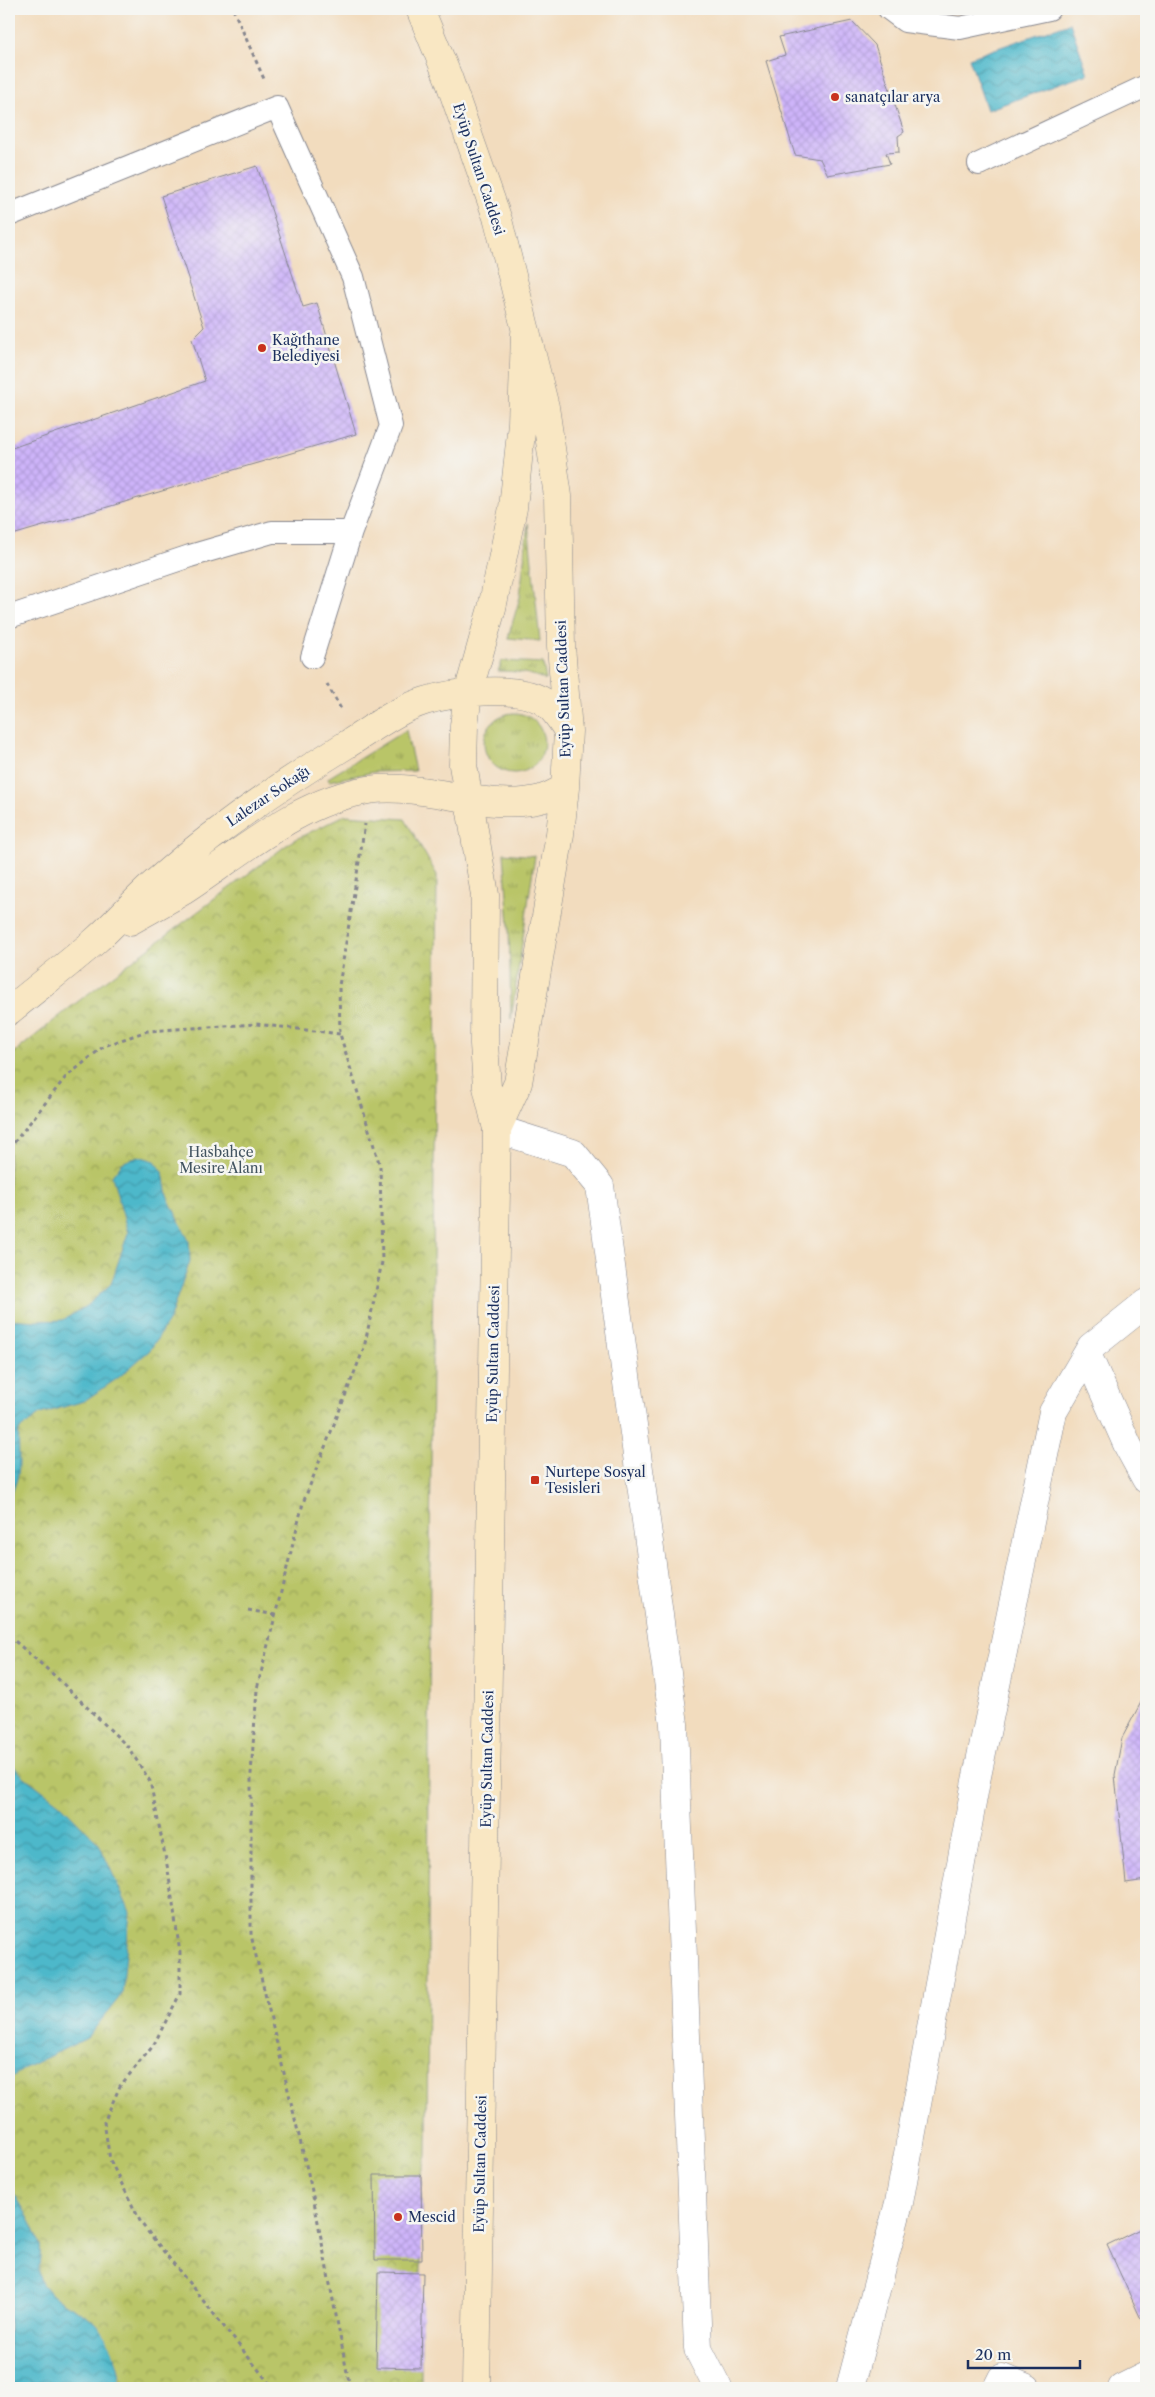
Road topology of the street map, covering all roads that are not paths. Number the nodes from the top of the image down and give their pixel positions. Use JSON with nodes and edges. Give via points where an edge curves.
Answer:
{"nodes":[{"id":1,"x":420,"y":9,"type":"edge"},
{"id":2,"x":888,"y":9,"type":"edge"},
{"id":3,"x":1049,"y":9,"type":"edge"},
{"id":4,"x":1146,"y":86,"type":"edge"},
{"id":5,"x":979,"y":164,"type":"dead end"},
{"id":6,"x":9,"y":216,"type":"edge"},
{"id":7,"x":526,"y":334,"type":"junction"},
{"id":8,"x":351,"y":532,"type":"junction"},
{"id":9,"x":9,"y":617,"type":"edge"},
{"id":10,"x":312,"y":657,"type":"road end"},
{"id":11,"x":468,"y":693,"type":"junction"},
{"id":12,"x":568,"y":731,"type":"junction"},
{"id":13,"x":565,"y":788,"type":"junction"},
{"id":14,"x":468,"y":798,"type":"junction"},
{"id":15,"x":94,"y":942,"type":"junction"},
{"id":16,"x":9,"y":1012,"type":"edge"},
{"id":17,"x":497,"y":1129,"type":"junction"},
{"id":18,"x":1146,"y":1303,"type":"edge"},
{"id":19,"x":1087,"y":1354,"type":"junction"},
{"id":20,"x":1146,"y":1479,"type":"edge"},
{"id":21,"x":1146,"y":2376,"type":"edge"},
{"id":22,"x":476,"y":2388,"type":"edge"},
{"id":23,"x":718,"y":2388,"type":"edge"},
{"id":24,"x":850,"y":2388,"type":"edge"},
{"id":25,"x":997,"y":2388,"type":"edge"},
{"id":26,"x":1027,"y":2388,"type":"edge"},
{"id":27,"x":1122,"y":2388,"type":"edge"}],
"edges":[{"from":1,"to":7,"type":"main road","name":"Eyüp Sultan Caddesi","via":[[448,77],[498,220]]},
{"from":2,"to":3,"type":"lane","via":[[905,21],[960,28]]},
{"from":4,"to":5,"type":"lane"},
{"from":6,"to":8,"type":"lane","via":[[276,107],[353,278],[391,426]]},
{"from":7,"to":11,"type":"main road","name":"Eyüp Sultan Caddesi","via":[[522,424],[513,508],[492,608]]},
{"from":7,"to":12,"type":"main road","name":"Eyüp Sultan Caddesi","via":[[545,407],[558,496],[561,646]]},
{"from":8,"to":9,"type":"lane","via":[[272,532]]},
{"from":8,"to":10,"type":"lane"},
{"from":11,"to":12,"type":"main road","via":[[520,692],[542,700],[558,715]]},
{"from":11,"to":14,"type":"main road","name":"Eyüp Sultan Caddesi","via":[[463,765]]},
{"from":11,"to":15,"type":"main road","name":"Lalezar Sokağı","via":[[425,701],[389,717],[302,772],[217,831],[155,883]]},
{"from":12,"to":13,"type":"main road","name":"Eyüp Sultan Caddesi"},
{"from":13,"to":14,"type":"main road","via":[[542,799],[516,803]]},
{"from":13,"to":17,"type":"main road","name":"Eyüp Sultan Caddesi","via":[[518,1083]]},
{"from":14,"to":15,"type":"main road","name":"Lalezar Sokağı","via":[[402,789],[369,790],[315,805],[255,840],[183,891]]},
{"from":14,"to":17,"type":"main road","name":"Eyüp Sultan Caddesi","via":[[485,895],[484,1044],[487,1087]]},
{"from":15,"to":16,"type":"main road","name":"Lalezar Sokağı"},
{"from":17,"to":22,"type":"main road","name":"Eyüp Sultan Caddesi"},
{"from":17,"to":23,"type":"street","via":[[572,1152],[600,1186],[674,1724],[698,2349]]},
{"from":18,"to":19,"type":"street","via":[[1091,1347]]},
{"from":19,"to":20,"type":"street"},
{"from":19,"to":24,"type":"street","via":[[1053,1412],[976,1781],[899,2203]]},
{"from":21,"to":27,"type":"street"},
{"from":25,"to":26,"type":"street","via":[[1002,2378]]}]}
